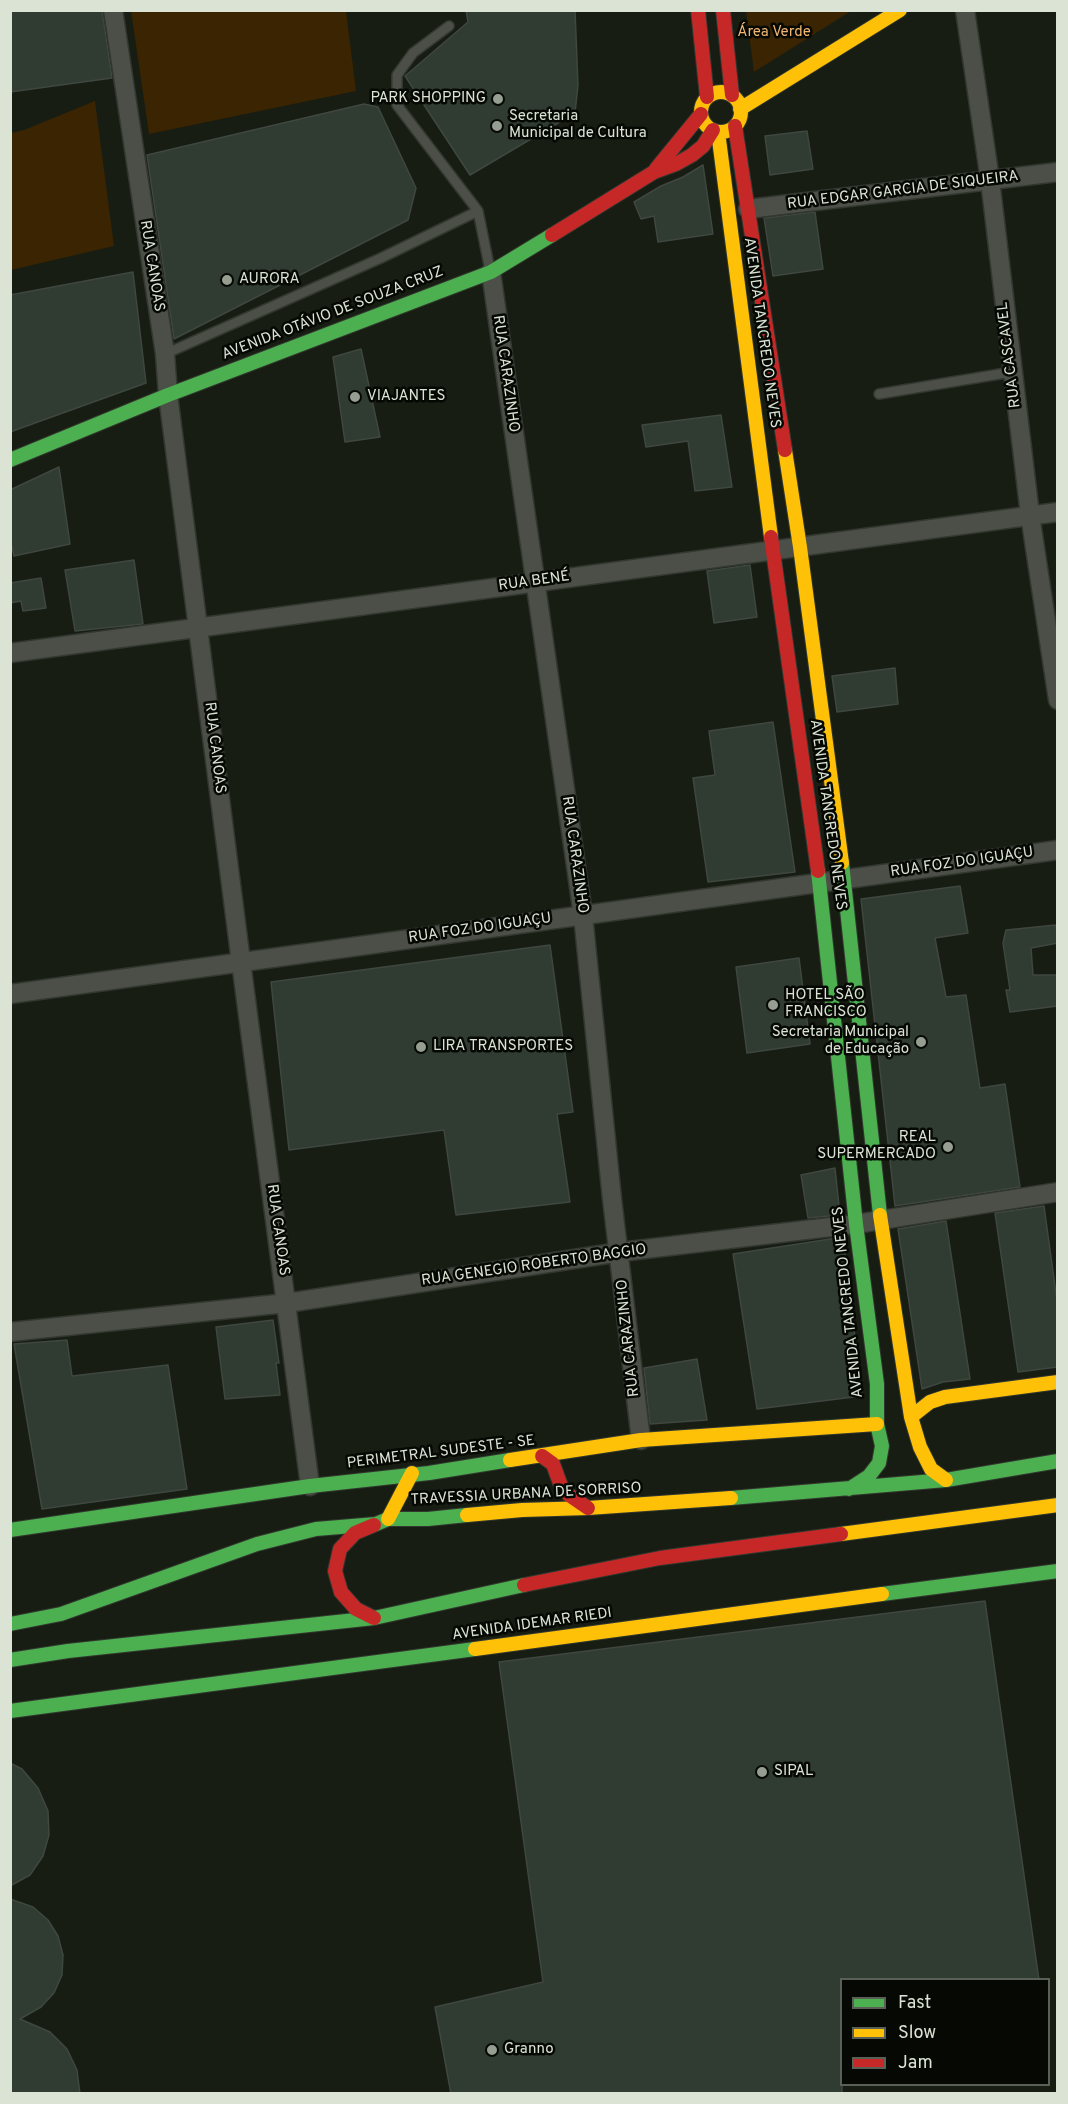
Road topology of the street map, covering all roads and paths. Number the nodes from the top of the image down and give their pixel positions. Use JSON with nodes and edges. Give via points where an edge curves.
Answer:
{"nodes":[{"id":1,"x":113,"y":10,"type":"edge"},
{"id":2,"x":698,"y":10,"type":"edge"},
{"id":3,"x":723,"y":10,"type":"edge"},
{"id":4,"x":900,"y":10,"type":"edge"},
{"id":5,"x":965,"y":10,"type":"edge"},
{"id":6,"x":449,"y":26,"type":"dead end"},
{"id":7,"x":732,"y":95,"type":"junction"},
{"id":8,"x":707,"y":97,"type":"junction"},
{"id":9,"x":740,"y":110,"type":"junction"},
{"id":10,"x":701,"y":114,"type":"junction"},
{"id":11,"x":735,"y":126,"type":"junction"},
{"id":12,"x":716,"y":131,"type":"junction"},
{"id":13,"x":654,"y":172,"type":"junction"},
{"id":14,"x":1058,"y":172,"type":"edge"},
{"id":15,"x":990,"y":180,"type":"junction"},
{"id":16,"x":748,"y":209,"type":"junction"},
{"id":17,"x":478,"y":211,"type":"junction"},
{"id":18,"x":491,"y":272,"type":"junction"},
{"id":19,"x":165,"y":354,"type":"junction"},
{"id":20,"x":1012,"y":372,"type":"junction"},
{"id":21,"x":879,"y":394,"type":"dead end"},
{"id":22,"x":168,"y":395,"type":"junction"},
{"id":23,"x":10,"y":460,"type":"edge"},
{"id":24,"x":1058,"y":512,"type":"edge"},
{"id":25,"x":1030,"y":515,"type":"junction"},
{"id":26,"x":800,"y":547,"type":"junction"},
{"id":27,"x":773,"y":549,"type":"junction"},
{"id":28,"x":535,"y":582,"type":"junction"},
{"id":29,"x":198,"y":628,"type":"junction"},
{"id":30,"x":10,"y":653,"type":"edge"},
{"id":31,"x":1058,"y":700,"type":"edge"},
{"id":32,"x":1058,"y":850,"type":"edge"},
{"id":33,"x":844,"y":879,"type":"junction"},
{"id":34,"x":820,"y":883,"type":"junction"},
{"id":35,"x":583,"y":915,"type":"junction"},
{"id":36,"x":241,"y":962,"type":"junction"},
{"id":37,"x":10,"y":994,"type":"edge"},
{"id":38,"x":1058,"y":1192,"type":"edge"},
{"id":39,"x":881,"y":1220,"type":"junction"},
{"id":40,"x":856,"y":1224,"type":"junction"},
{"id":41,"x":620,"y":1252,"type":"junction"},
{"id":42,"x":287,"y":1303,"type":"junction"},
{"id":43,"x":10,"y":1332,"type":"edge"},
{"id":44,"x":1058,"y":1382,"type":"edge"},
{"id":45,"x":911,"y":1417,"type":"junction"},
{"id":46,"x":877,"y":1424,"type":"junction"},
{"id":47,"x":641,"y":1440,"type":"junction"},
{"id":48,"x":542,"y":1456,"type":"junction"},
{"id":49,"x":1058,"y":1461,"type":"edge"},
{"id":50,"x":412,"y":1473,"type":"junction"},
{"id":51,"x":946,"y":1480,"type":"junction"},
{"id":52,"x":310,"y":1486,"type":"junction"},
{"id":53,"x":849,"y":1489,"type":"junction"},
{"id":54,"x":1058,"y":1505,"type":"edge"},
{"id":55,"x":588,"y":1508,"type":"junction"},
{"id":56,"x":382,"y":1522,"type":"junction"},
{"id":57,"x":10,"y":1530,"type":"edge"},
{"id":58,"x":1058,"y":1571,"type":"edge"},
{"id":59,"x":374,"y":1618,"type":"junction"},
{"id":60,"x":10,"y":1624,"type":"edge"},
{"id":61,"x":10,"y":1660,"type":"edge"},
{"id":62,"x":10,"y":1711,"type":"edge"}],
"edges":[{"from":1,"to":19,"type":"street","name":"RUA CANOAS"},
{"from":2,"to":8,"type":"main road"},
{"from":3,"to":7,"type":"main road"},
{"from":4,"to":9,"type":"main road"},
{"from":5,"to":15,"type":"street","name":"RUA CASCAVEL"},
{"from":6,"to":17,"type":"lane","via":[[413,53],[397,75],[398,105]]},
{"from":7,"to":8,"type":"main road","via":[[723,92]]},
{"from":7,"to":9,"type":"main road"},
{"from":8,"to":10,"type":"main road"},
{"from":9,"to":11,"type":"main road"},
{"from":10,"to":12,"type":"main road","via":[[707,126]]},
{"from":10,"to":13,"type":"main road","name":"AVENIDA OTÁVIO DE SOUZA CRUZ"},
{"from":11,"to":12,"type":"main road"},
{"from":11,"to":16,"type":"main road","name":"AVENIDA TANCREDO NEVES"},
{"from":12,"to":13,"type":"main road","name":"AVENIDA OTÁVIO DE SOUZA CRUZ","via":[[692,155]]},
{"from":12,"to":27,"type":"main road","name":"AVENIDA TANCREDO NEVES"},
{"from":13,"to":18,"type":"main road","name":"AVENIDA OTÁVIO DE SOUZA CRUZ"},
{"from":14,"to":15,"type":"street","name":"RUA EDGAR GARCIA DE SIQUEIRA"},
{"from":15,"to":16,"type":"street","name":"RUA EDGAR GARCIA DE SIQUEIRA"},
{"from":15,"to":20,"type":"street","name":"RUA CASCAVEL"},
{"from":16,"to":26,"type":"main road","name":"AVENIDA TANCREDO NEVES"},
{"from":17,"to":18,"type":"lane"},
{"from":17,"to":19,"type":"lane"},
{"from":18,"to":22,"type":"main road","name":"AVENIDA OTÁVIO DE SOUZA CRUZ"},
{"from":18,"to":28,"type":"street","name":"RUA CARAZINHO"},
{"from":19,"to":22,"type":"street","name":"RUA CANOAS"},
{"from":20,"to":21,"type":"lane"},
{"from":20,"to":25,"type":"street","name":"RUA CASCAVEL"},
{"from":22,"to":23,"type":"main road","name":"AVENIDA OTÁVIO DE SOUZA CRUZ"},
{"from":22,"to":29,"type":"street","name":"RUA CANOAS"},
{"from":24,"to":25,"type":"street","name":"RUA BENÉ"},
{"from":25,"to":26,"type":"street","name":"RUA BENÉ"},
{"from":25,"to":31,"type":"street","name":"RUA CASCAVEL"},
{"from":26,"to":27,"type":"street","name":"RUA BENÉ"},
{"from":26,"to":33,"type":"main road","name":"AVENIDA TANCREDO NEVES"},
{"from":27,"to":28,"type":"street","name":"RUA BENÉ"},
{"from":27,"to":34,"type":"main road","name":"AVENIDA TANCREDO NEVES"},
{"from":28,"to":29,"type":"street","name":"RUA BENÉ"},
{"from":28,"to":35,"type":"street","name":"RUA CARAZINHO"},
{"from":29,"to":30,"type":"street","name":"RUA BENÉ"},
{"from":29,"to":36,"type":"street","name":"RUA CANOAS"},
{"from":32,"to":33,"type":"street","name":"RUA FOZ DO IGUAÇU"},
{"from":33,"to":34,"type":"street","name":"RUA FOZ DO IGUAÇU"},
{"from":33,"to":39,"type":"main road","name":"AVENIDA TANCREDO NEVES"},
{"from":34,"to":35,"type":"street","name":"RUA FOZ DO IGUAÇU"},
{"from":34,"to":40,"type":"main road","name":"AVENIDA TANCREDO NEVES"},
{"from":35,"to":36,"type":"street","name":"RUA FOZ DO IGUAÇU"},
{"from":35,"to":41,"type":"street","name":"RUA CARAZINHO"},
{"from":36,"to":37,"type":"street","name":"RUA FOZ DO IGUAÇU"},
{"from":36,"to":42,"type":"street","name":"RUA CANOAS"},
{"from":38,"to":39,"type":"street","name":"RUA GENEGIO ROBERTO BAGGIO"},
{"from":39,"to":40,"type":"street","name":"RUA GENEGIO ROBERTO BAGGIO"},
{"from":39,"to":45,"type":"main road","name":"AVENIDA TANCREDO NEVES"},
{"from":40,"to":41,"type":"street","name":"RUA GENEGIO ROBERTO BAGGIO"},
{"from":40,"to":46,"type":"main road","name":"AVENIDA TANCREDO NEVES","via":[[877,1384]]},
{"from":41,"to":42,"type":"street","name":"RUA GENEGIO ROBERTO BAGGIO"},
{"from":41,"to":47,"type":"street","name":"RUA CARAZINHO"},
{"from":42,"to":43,"type":"street","name":"RUA GENEGIO ROBERTO BAGGIO"},
{"from":42,"to":52,"type":"street","name":"RUA CANOAS"},
{"from":44,"to":45,"type":"main road","via":[[945,1397],[930,1401]]},
{"from":45,"to":46,"type":"main road","via":[[905,1408],[891,1405],[879,1413]]},
{"from":45,"to":46,"type":"main road","via":[[911,1429],[898,1438],[881,1434]]},
{"from":45,"to":51,"type":"main road","name":"AVENIDA TANCREDO NEVES","via":[[931,1468]]},
{"from":46,"to":47,"type":"main road","name":"PERIMETRAL SUDESTE - SE"},
{"from":46,"to":53,"type":"main road","name":"AVENIDA TANCREDO NEVES","via":[[882,1446],[879,1463],[869,1476]]},
{"from":47,"to":48,"type":"main road","name":"PERIMETRAL SUDESTE - SE"},
{"from":48,"to":50,"type":"main road","name":"PERIMETRAL SUDESTE - SE"},
{"from":48,"to":55,"type":"main road","via":[[553,1464],[561,1486]]},
{"from":49,"to":51,"type":"main road","name":"TRAVESSIA URBANA DE SORRISO"},
{"from":50,"to":52,"type":"main road","name":"PERIMETRAL SUDESTE - SE"},
{"from":50,"to":56,"type":"main road"},
{"from":51,"to":53,"type":"main road","name":"TRAVESSIA URBANA DE SORRISO"},
{"from":52,"to":57,"type":"main road","name":"PERIMETRAL SUDESTE - SE"},
{"from":53,"to":55,"type":"main road","name":"TRAVESSIA URBANA DE SORRISO"},
{"from":54,"to":59,"type":"main road","via":[[660,1558]]},
{"from":55,"to":56,"type":"main road","name":"TRAVESSIA URBANA DE SORRISO"},
{"from":56,"to":59,"type":"main road","via":[[355,1533],[340,1549],[335,1571],[341,1592],[356,1609]]},
{"from":56,"to":60,"type":"main road","name":"TRAVESSIA URBANA DE SORRISO","via":[[315,1529],[256,1544],[61,1614]]},
{"from":58,"to":62,"type":"main road","name":"AVENIDA IDEMAR RIEDI"},
{"from":59,"to":61,"type":"main road"}]}
